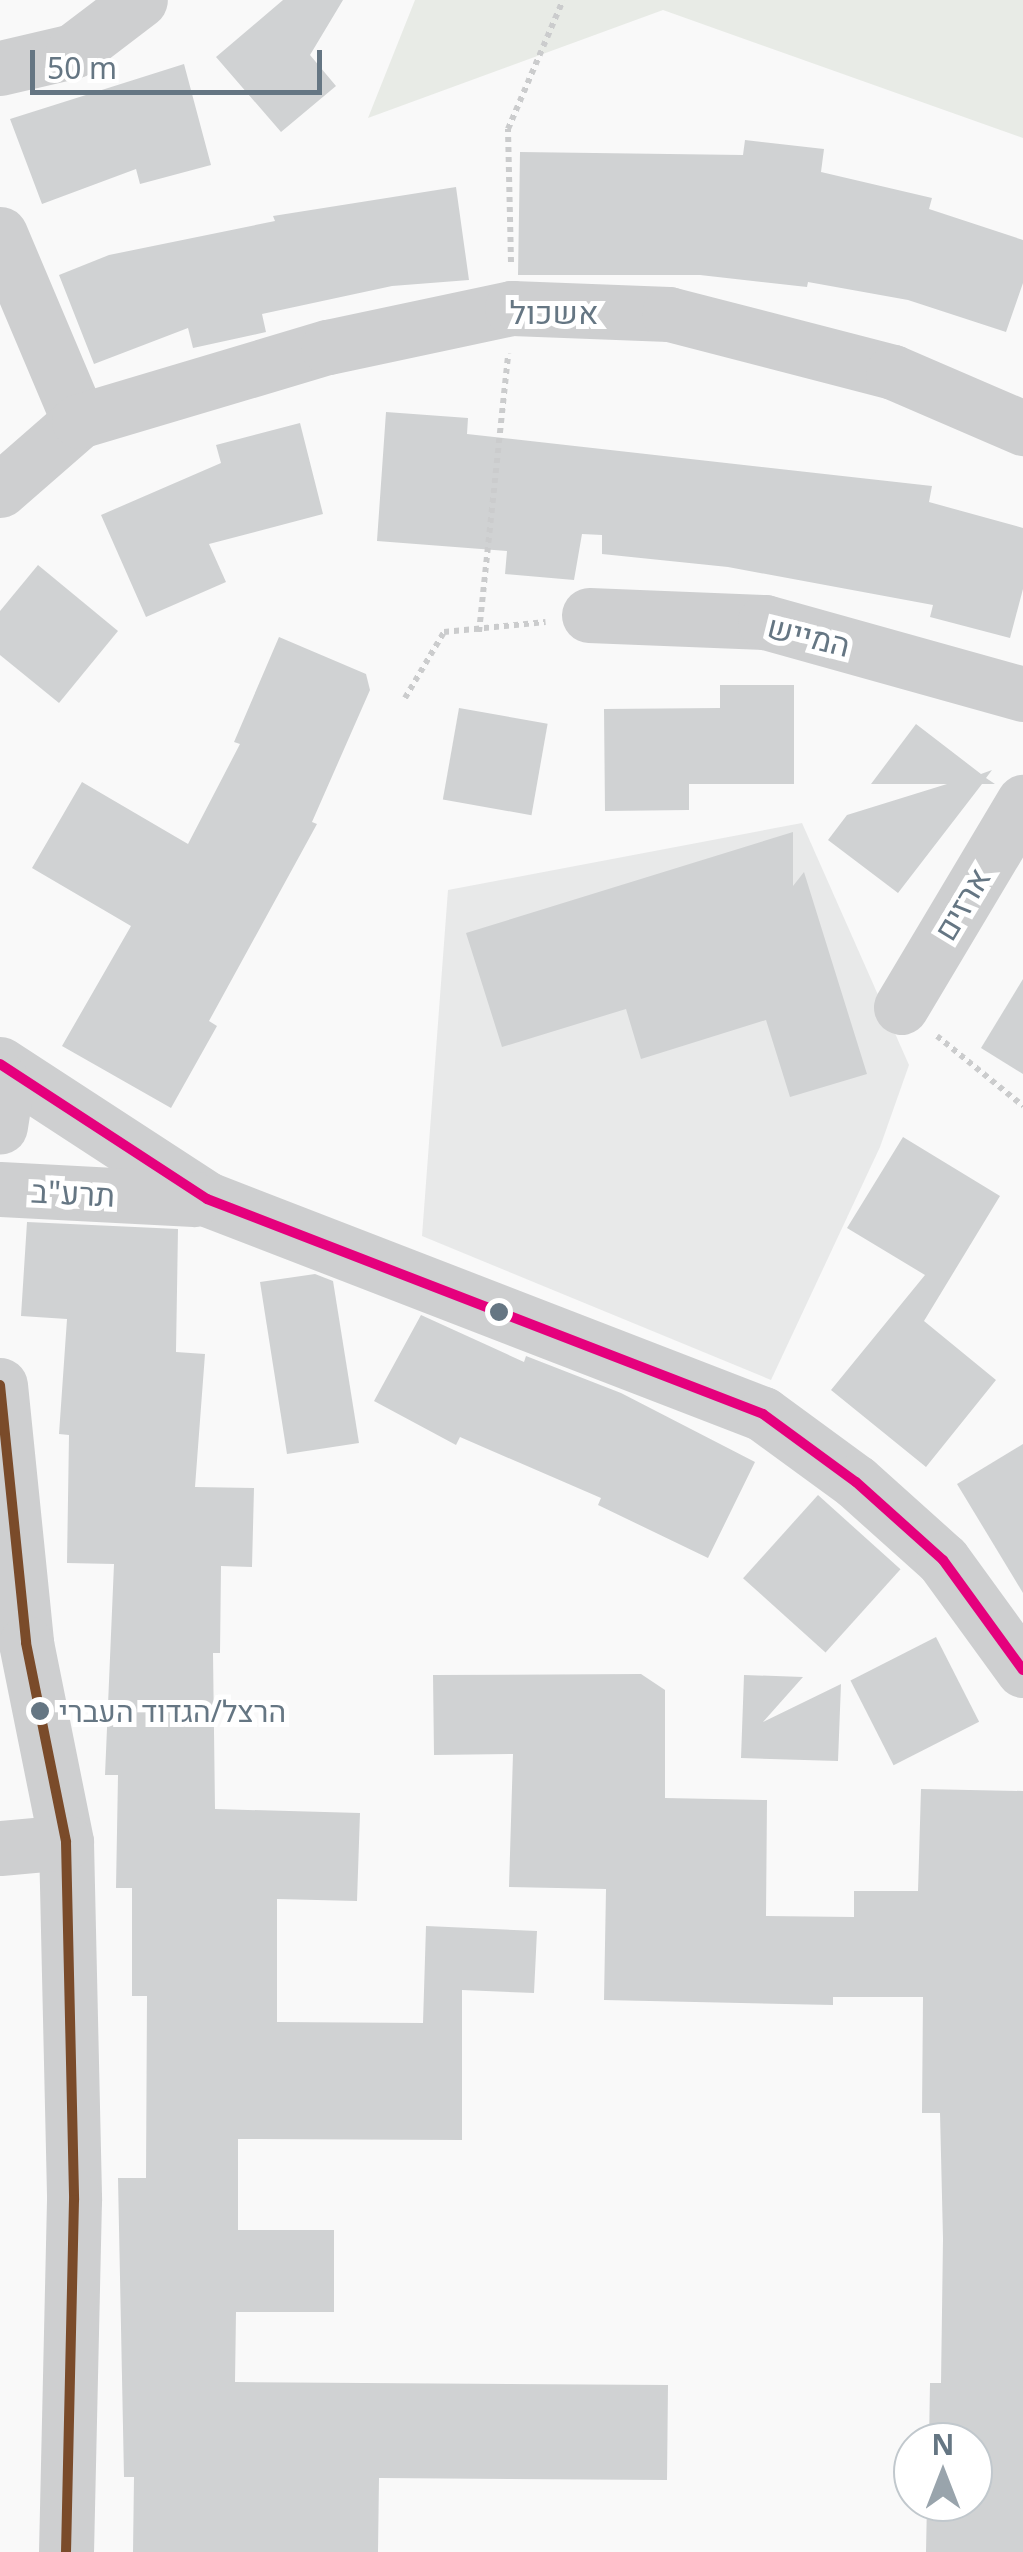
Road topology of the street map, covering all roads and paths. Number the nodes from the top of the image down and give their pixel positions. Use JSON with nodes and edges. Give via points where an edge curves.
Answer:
{"nodes":[{"id":1,"x":140,"y":0,"type":"edge"},
{"id":2,"x":563,"y":0,"type":"edge"},
{"id":3,"x":0,"y":68,"type":"edge"},
{"id":4,"x":0,"y":234,"type":"edge"},
{"id":5,"x":512,"y":308,"type":"junction"},
{"id":6,"x":80,"y":422,"type":"junction"},
{"id":7,"x":1023,"y":428,"type":"edge"},
{"id":8,"x":0,"y":490,"type":"edge"},
{"id":9,"x":589,"y":616,"type":"joint"},
{"id":10,"x":479,"y":632,"type":"junction"},
{"id":11,"x":1023,"y":694,"type":"edge"},
{"id":12,"x":405,"y":698,"type":"dead end"},
{"id":13,"x":1023,"y":802,"type":"edge"},
{"id":14,"x":901,"y":1007,"type":"joint"},
{"id":15,"x":0,"y":1064,"type":"edge"},
{"id":16,"x":0,"y":1079,"type":"edge"},
{"id":17,"x":1023,"y":1106,"type":"edge"},
{"id":18,"x":0,"y":1127,"type":"edge"},
{"id":19,"x":0,"y":1189,"type":"edge"},
{"id":20,"x":207,"y":1200,"type":"junction"},
{"id":21,"x":0,"y":1385,"type":"edge"},
{"id":22,"x":13,"y":1643,"type":"edge"},
{"id":23,"x":1023,"y":1670,"type":"edge"},
{"id":24,"x":66,"y":1842,"type":"junction"},
{"id":25,"x":0,"y":1848,"type":"edge"},
{"id":26,"x":66,"y":2552,"type":"edge"}],
"edges":[{"from":1,"to":3,"type":"street","via":[[74,51]]},
{"from":2,"to":5,"type":"path","via":[[508,129]]},
{"from":4,"to":6,"type":"street"},
{"from":5,"to":6,"type":"street","name":"אשכול","via":[[328,347]]},
{"from":5,"to":7,"type":"street","name":"אשכול","via":[[670,314],[892,372]]},
{"from":5,"to":10,"type":"path"},
{"from":6,"to":8,"type":"street","name":"אשכול"},
{"from":9,"to":10,"type":"path"},
{"from":9,"to":11,"type":"street","name":"המייש","via":[[764,622]]},
{"from":10,"to":12,"type":"path","via":[[444,632]]},
{"from":13,"to":14,"type":"street","name":"ארזים"},
{"from":14,"to":17,"type":"path"},
{"from":15,"to":20,"type":"street"},
{"from":16,"to":18,"type":"street","via":[[6,1088]]},
{"from":19,"to":20,"type":"street","name":"תרע\"ב"},
{"from":20,"to":23,"type":"street","via":[[763,1414],[856,1482],[942,1560]]},
{"from":21,"to":22,"type":"street"},
{"from":22,"to":24,"type":"street"},
{"from":24,"to":25,"type":"street"},
{"from":24,"to":26,"type":"street","via":[[74,2200]]}]}
